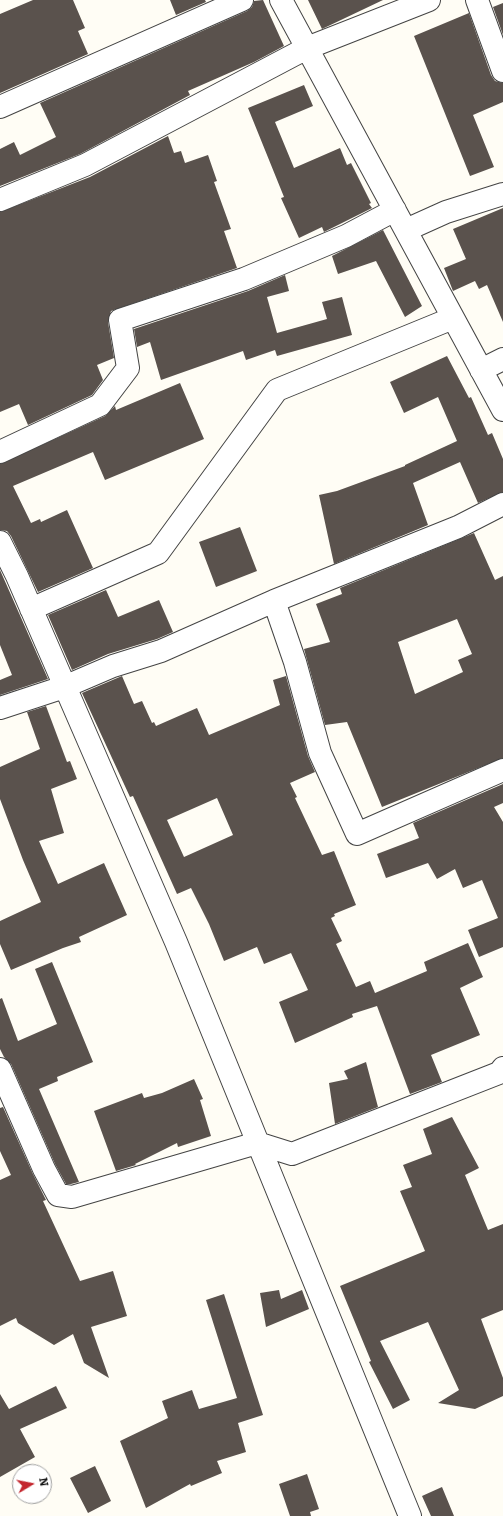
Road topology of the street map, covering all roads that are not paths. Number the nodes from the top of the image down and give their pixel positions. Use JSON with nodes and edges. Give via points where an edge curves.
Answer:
{"nodes":[{"id":1,"x":242,"y":0,"type":"edge"},
{"id":2,"x":282,"y":0,"type":"edge"},
{"id":3,"x":429,"y":0,"type":"edge"},
{"id":4,"x":476,"y":0,"type":"edge"},
{"id":5,"x":307,"y":48,"type":"junction"},
{"id":6,"x":503,"y":71,"type":"edge"},
{"id":7,"x":0,"y":107,"type":"edge"},
{"id":8,"x":503,"y":194,"type":"edge"},
{"id":9,"x":0,"y":200,"type":"edge"},
{"id":10,"x":394,"y":210,"type":"junction"},
{"id":11,"x":406,"y":230,"type":"junction"},
{"id":12,"x":453,"y":318,"type":"junction"},
{"id":13,"x":503,"y":359,"type":"edge"},
{"id":14,"x":481,"y":370,"type":"junction"},
{"id":15,"x":503,"y":410,"type":"edge"},
{"id":16,"x":0,"y":452,"type":"edge"},
{"id":17,"x":503,"y":504,"type":"edge"},
{"id":18,"x":0,"y":542,"type":"edge"},
{"id":19,"x":274,"y":601,"type":"junction"},
{"id":20,"x":31,"y":609,"type":"junction"},
{"id":21,"x":64,"y":687,"type":"junction"},
{"id":22,"x":0,"y":708,"type":"edge"},
{"id":23,"x":503,"y":770,"type":"edge"},
{"id":24,"x":503,"y":1068,"type":"edge"},
{"id":25,"x":0,"y":1069,"type":"edge"},
{"id":26,"x":257,"y":1143,"type":"junction"},
{"id":27,"x":410,"y":1516,"type":"edge"}],
"edges":[{"from":1,"to":7,"type":"street"},
{"from":2,"to":5,"type":"street"},
{"from":3,"to":5,"type":"street"},
{"from":4,"to":6,"type":"street"},
{"from":5,"to":9,"type":"street","via":[[84,165]]},
{"from":5,"to":10,"type":"street"},
{"from":8,"to":11,"type":"street","via":[[446,212]]},
{"from":10,"to":11,"type":"street"},
{"from":10,"to":16,"type":"street","via":[[346,236],[244,279],[120,320],[128,368],[100,405]]},
{"from":11,"to":12,"type":"street"},
{"from":12,"to":14,"type":"street"},
{"from":12,"to":20,"type":"street","via":[[277,390],[158,553]]},
{"from":13,"to":14,"type":"street"},
{"from":14,"to":15,"type":"street"},
{"from":17,"to":19,"type":"street","via":[[458,527]]},
{"from":18,"to":20,"type":"street"},
{"from":19,"to":21,"type":"street","via":[[161,651],[114,666]]},
{"from":19,"to":23,"type":"street","via":[[295,662],[320,753],[357,834]]},
{"from":20,"to":21,"type":"street"},
{"from":21,"to":22,"type":"street"},
{"from":21,"to":26,"type":"street","via":[[176,942]]},
{"from":24,"to":26,"type":"street","via":[[499,1074],[292,1154]]},
{"from":25,"to":26,"type":"street","via":[[58,1195],[72,1197]]},
{"from":26,"to":27,"type":"street"}]}
